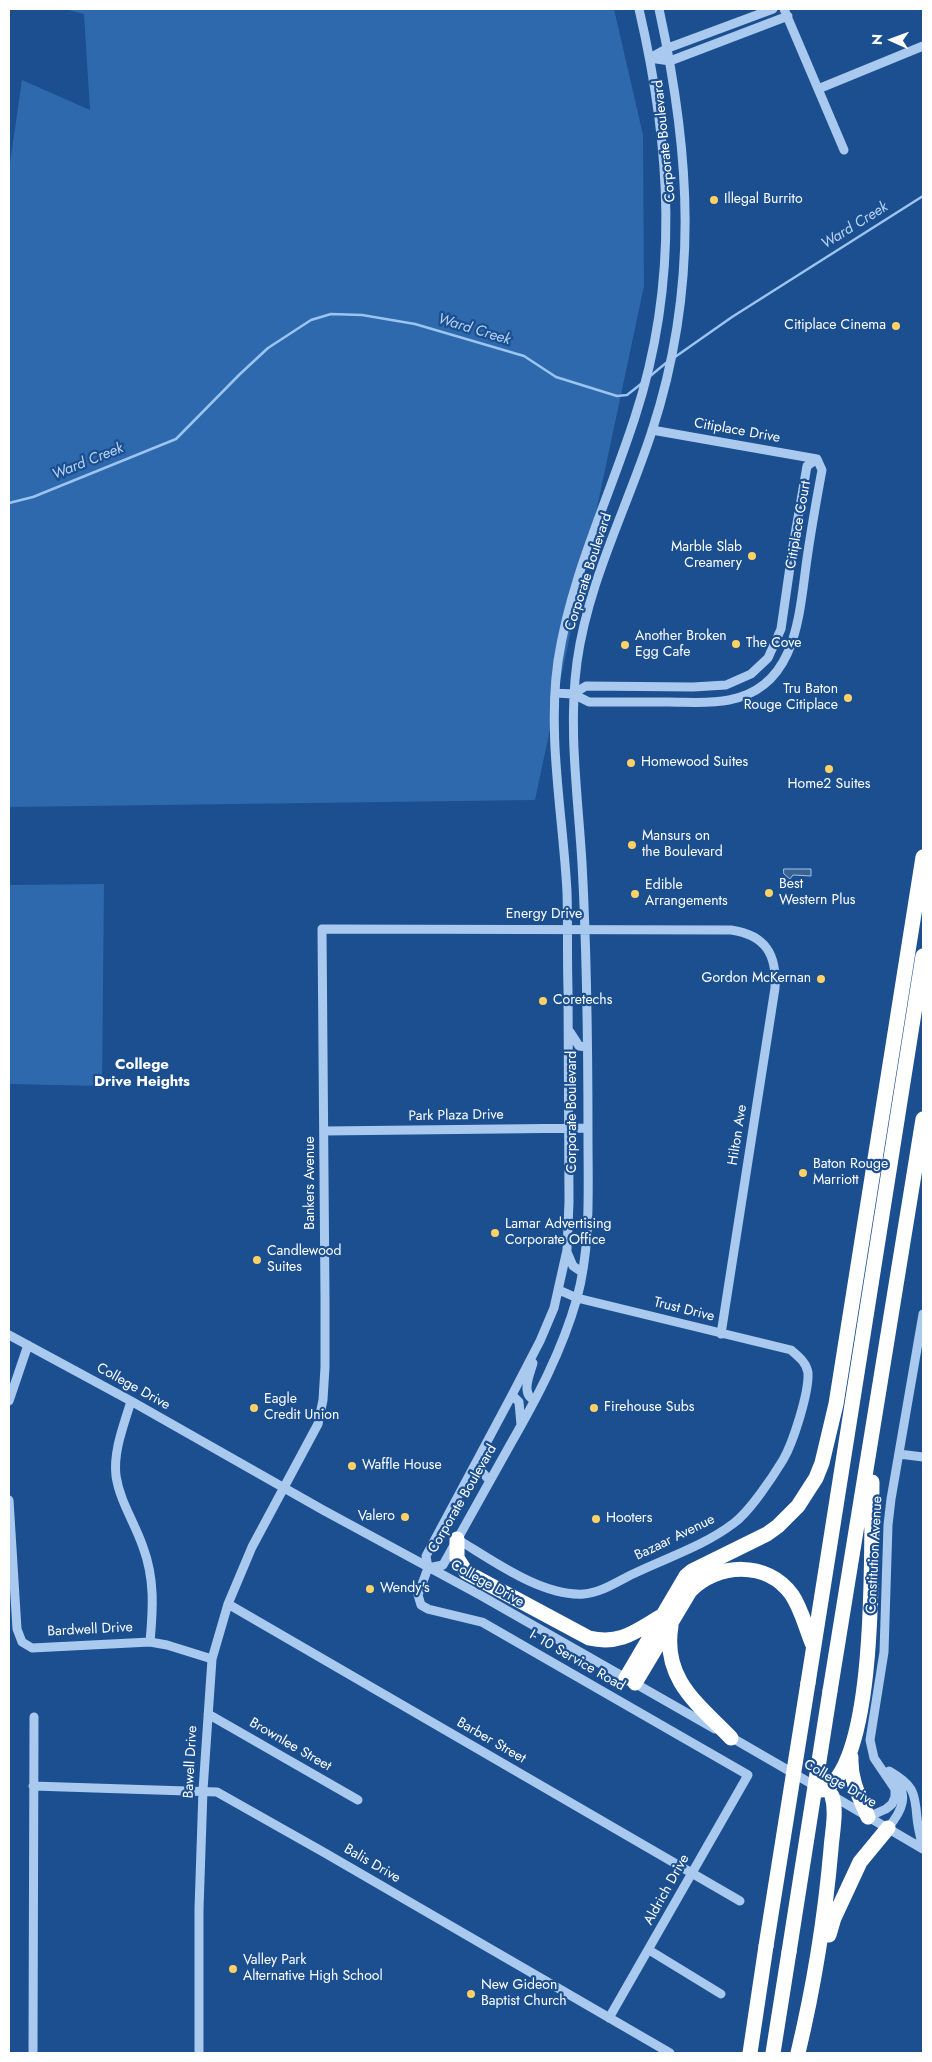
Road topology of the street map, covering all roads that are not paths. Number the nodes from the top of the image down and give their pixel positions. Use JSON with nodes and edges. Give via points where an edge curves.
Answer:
{"nodes":[{"id":1,"x":639,"y":9,"type":"edge"},
{"id":2,"x":659,"y":9,"type":"edge"},
{"id":3,"x":773,"y":9,"type":"edge"},
{"id":4,"x":786,"y":12,"type":"edge"},
{"id":5,"x":923,"y":46,"type":"edge"},
{"id":6,"x":668,"y":48,"type":"junction"},
{"id":7,"x":650,"y":58,"type":"junction"},
{"id":8,"x":670,"y":61,"type":"junction"},
{"id":9,"x":818,"y":88,"type":"junction"},
{"id":10,"x":844,"y":150,"type":"dead end"},
{"id":11,"x":652,"y":430,"type":"junction"},
{"id":12,"x":817,"y":459,"type":"junction"},
{"id":13,"x":792,"y":546,"type":"junction"},
{"id":14,"x":808,"y":549,"type":"junction"},
{"id":15,"x":779,"y":634,"type":"junction"},
{"id":16,"x":794,"y":639,"type":"junction"},
{"id":17,"x":741,"y":679,"type":"junction"},
{"id":18,"x":662,"y":686,"type":"junction"},
{"id":19,"x":556,"y":693,"type":"junction"},
{"id":20,"x":749,"y":693,"type":"junction"},
{"id":21,"x":573,"y":694,"type":"junction"},
{"id":22,"x":662,"y":702,"type":"junction"},
{"id":23,"x":923,"y":857,"type":"edge"},
{"id":24,"x":322,"y":929,"type":"joint"},
{"id":25,"x":568,"y":929,"type":"junction"},
{"id":26,"x":585,"y":929,"type":"junction"},
{"id":27,"x":763,"y":944,"type":"joint"},
{"id":28,"x":923,"y":956,"type":"edge"},
{"id":29,"x":568,"y":1030,"type":"junction"},
{"id":30,"x":587,"y":1047,"type":"junction"},
{"id":31,"x":923,"y":1119,"type":"edge"},
{"id":32,"x":569,"y":1128,"type":"junction"},
{"id":33,"x":588,"y":1128,"type":"junction"},
{"id":34,"x":325,"y":1132,"type":"junction"},
{"id":35,"x":567,"y":1250,"type":"junction"},
{"id":36,"x":582,"y":1272,"type":"junction"},
{"id":37,"x":559,"y":1290,"type":"junction"},
{"id":38,"x":577,"y":1298,"type":"junction"},
{"id":39,"x":923,"y":1314,"type":"edge"},
{"id":40,"x":722,"y":1334,"type":"junction"},
{"id":41,"x":9,"y":1335,"type":"edge"},
{"id":42,"x":28,"y":1345,"type":"junction"},
{"id":43,"x":533,"y":1355,"type":"junction"},
{"id":44,"x":801,"y":1358,"type":"joint"},
{"id":45,"x":512,"y":1395,"type":"junction"},
{"id":46,"x":535,"y":1400,"type":"junction"},
{"id":47,"x":9,"y":1401,"type":"edge"},
{"id":48,"x":131,"y":1401,"type":"junction"},
{"id":49,"x":521,"y":1426,"type":"junction"},
{"id":50,"x":872,"y":1433,"type":"junction"},
{"id":51,"x":899,"y":1454,"type":"junction"},
{"id":52,"x":923,"y":1457,"type":"edge"},
{"id":53,"x":476,"y":1465,"type":"junction"},
{"id":54,"x":490,"y":1481,"type":"junction"},
{"id":55,"x":283,"y":1488,"type":"junction"},
{"id":56,"x":9,"y":1500,"type":"edge"},
{"id":57,"x":457,"y":1540,"type":"junction"},
{"id":58,"x":428,"y":1568,"type":"junction"},
{"id":59,"x":228,"y":1604,"type":"junction"},
{"id":60,"x":668,"y":1616,"type":"junction"},
{"id":61,"x":150,"y":1642,"type":"junction"},
{"id":62,"x":813,"y":1647,"type":"junction"},
{"id":63,"x":212,"y":1659,"type":"junction"},
{"id":64,"x":631,"y":1680,"type":"junction"},
{"id":65,"x":208,"y":1714,"type":"junction"},
{"id":66,"x":34,"y":1718,"type":"dead end"},
{"id":67,"x":730,"y":1738,"type":"junction"},
{"id":68,"x":852,"y":1745,"type":"junction"},
{"id":69,"x":880,"y":1766,"type":"junction"},
{"id":70,"x":890,"y":1771,"type":"junction"},
{"id":71,"x":748,"y":1775,"type":"joint"},
{"id":72,"x":33,"y":1786,"type":"junction"},
{"id":73,"x":203,"y":1790,"type":"junction"},
{"id":74,"x":827,"y":1793,"type":"junction"},
{"id":75,"x":358,"y":1800,"type":"dead end"},
{"id":76,"x":868,"y":1816,"type":"junction"},
{"id":77,"x":888,"y":1828,"type":"junction"},
{"id":78,"x":923,"y":1849,"type":"edge"},
{"id":79,"x":692,"y":1873,"type":"junction"},
{"id":80,"x":740,"y":1902,"type":"dead end"},
{"id":81,"x":649,"y":1950,"type":"junction"},
{"id":82,"x":721,"y":1994,"type":"dead end"},
{"id":83,"x":812,"y":1995,"type":"junction"},
{"id":84,"x":609,"y":2018,"type":"junction"},
{"id":85,"x":33,"y":2053,"type":"edge"},
{"id":86,"x":199,"y":2053,"type":"edge"},
{"id":87,"x":670,"y":2053,"type":"edge"},
{"id":88,"x":750,"y":2053,"type":"edge"},
{"id":89,"x":772,"y":2053,"type":"edge"},
{"id":90,"x":798,"y":2053,"type":"edge"}],
"edges":[{"from":1,"to":7,"type":"street","name":"Corporate Boulevard"},
{"from":2,"to":6,"type":"street","name":"Corporate Boulevard"},
{"from":3,"to":6,"type":"street"},
{"from":4,"to":8,"type":"street"},
{"from":4,"to":9,"type":"street"},
{"from":5,"to":9,"type":"street"},
{"from":6,"to":7,"type":"street"},
{"from":6,"to":8,"type":"street","name":"Corporate Boulevard"},
{"from":7,"to":8,"type":"street"},
{"from":7,"to":19,"type":"street","name":"Corporate Boulevard","via":[[665,166],[667,224],[658,330],[649,374],[565,623]]},
{"from":8,"to":11,"type":"street","name":"Corporate Boulevard","via":[[685,170],[684,262],[671,362]]},
{"from":9,"to":10,"type":"street"},
{"from":11,"to":12,"type":"street","name":"Citiplace Drive"},
{"from":11,"to":21,"type":"street","name":"Corporate Boulevard","via":[[586,617]]},
{"from":12,"to":13,"type":"street","name":"Citiplace Court","via":[[807,466]]},
{"from":12,"to":14,"type":"street","name":"Citiplace Court","via":[[822,470]]},
{"from":13,"to":14,"type":"street"},
{"from":13,"to":15,"type":"street","name":"Citiplace Court"},
{"from":14,"to":16,"type":"street","name":"Citiplace Court"},
{"from":15,"to":16,"type":"street"},
{"from":15,"to":17,"type":"street","name":"Citiplace Court","via":[[768,658]]},
{"from":16,"to":20,"type":"street","name":"Citiplace Court","via":[[781,668]]},
{"from":17,"to":18,"type":"street","name":"Citiplace Court","via":[[726,685]]},
{"from":17,"to":20,"type":"street"},
{"from":18,"to":21,"type":"street","name":"Citiplace Court","via":[[586,686]]},
{"from":18,"to":22,"type":"street"},
{"from":19,"to":21,"type":"street","name":"Citiplace Court"},
{"from":19,"to":25,"type":"street","name":"Corporate Boulevard","via":[[554,744]]},
{"from":20,"to":22,"type":"street","name":"Citiplace Court","via":[[728,700]]},
{"from":21,"to":22,"type":"street","name":"Citiplace Court","via":[[588,702]]},
{"from":21,"to":26,"type":"street","name":"Corporate Boulevard","via":[[573,747]]},
{"from":23,"to":60,"type":"highway","via":[[838,1394],[822,1463],[807,1493],[788,1517],[758,1539],[692,1571],[681,1582]]},
{"from":24,"to":25,"type":"street","name":"Energy Drive"},
{"from":24,"to":34,"type":"street","name":"Bankers Avenue"},
{"from":25,"to":26,"type":"street","name":"Energy Drive"},
{"from":25,"to":29,"type":"street","name":"Corporate Boulevard"},
{"from":26,"to":27,"type":"street","name":"Energy Drive","via":[[731,930],[743,932]]},
{"from":26,"to":30,"type":"street","name":"Corporate Boulevard"},
{"from":27,"to":40,"type":"street","name":"Hilton Ave","via":[[775,963],[775,988]]},
{"from":28,"to":62,"type":"highway"},
{"from":29,"to":30,"type":"street","via":[[579,1046]]},
{"from":29,"to":32,"type":"street","name":"Corporate Boulevard"},
{"from":30,"to":33,"type":"street","name":"Corporate Boulevard"},
{"from":31,"to":50,"type":"highway"},
{"from":32,"to":33,"type":"street","name":"Park Plaza Drive"},
{"from":32,"to":34,"type":"street","name":"Park Plaza Drive"},
{"from":32,"to":35,"type":"street","name":"Corporate Boulevard"},
{"from":33,"to":36,"type":"street","name":"Corporate Boulevard","via":[[588,1222]]},
{"from":34,"to":55,"type":"street","name":"Bankers Avenue","via":[[323,1400],[318,1424]]},
{"from":35,"to":36,"type":"street","via":[[573,1266]]},
{"from":35,"to":37,"type":"street","name":"Corporate Boulevard"},
{"from":36,"to":38,"type":"street","name":"Corporate Boulevard"},
{"from":37,"to":38,"type":"street","name":"Trust Drive"},
{"from":37,"to":43,"type":"street","name":"Corporate Boulevard"},
{"from":38,"to":40,"type":"street","name":"Trust Drive"},
{"from":38,"to":46,"type":"street","name":"Corporate Boulevard","via":[[561,1348]]},
{"from":39,"to":51,"type":"street","name":"Constitution Avenue"},
{"from":40,"to":44,"type":"street","name":"Trust Drive","via":[[791,1350]]},
{"from":41,"to":42,"type":"street","name":"College Drive"},
{"from":42,"to":47,"type":"street"},
{"from":42,"to":48,"type":"street","name":"College Drive"},
{"from":43,"to":45,"type":"street","name":"Corporate Boulevard"},
{"from":43,"to":46,"type":"street","via":[[527,1390],[528,1396]]},
{"from":44,"to":57,"type":"street","name":"Bazaar Avenue","via":[[808,1372],[804,1398],[784,1459],[750,1506],[735,1522],[710,1539],[585,1594],[541,1587]]},
{"from":45,"to":49,"type":"street","via":[[519,1402]]},
{"from":45,"to":53,"type":"street","name":"Corporate Boulevard"},
{"from":46,"to":49,"type":"street","name":"Corporate Boulevard"},
{"from":48,"to":55,"type":"street","name":"College Drive"},
{"from":48,"to":61,"type":"street","via":[[117,1449],[116,1475],[123,1502],[150,1569],[153,1596]]},
{"from":49,"to":54,"type":"street","name":"Corporate Boulevard"},
{"from":50,"to":68,"type":"highway","via":[[869,1644],[863,1698]]},
{"from":50,"to":89,"type":"highway","bridge":true},
{"from":51,"to":52,"type":"street"},
{"from":51,"to":69,"type":"street","name":"Constitution Avenue","via":[[888,1525],[884,1652],[870,1740],[871,1750]]},
{"from":53,"to":54,"type":"street"},
{"from":53,"to":58,"type":"street","name":"Corporate Boulevard","via":[[426,1556]]},
{"from":54,"to":57,"type":"street","name":"Corporate Boulevard"},
{"from":55,"to":58,"type":"street","name":"College Drive"},
{"from":55,"to":59,"type":"street","name":"Bawell Drive","via":[[252,1547]]},
{"from":56,"to":61,"type":"street","name":"Bardwell Drive","via":[[17,1629],[22,1642],[32,1648]]},
{"from":57,"to":58,"type":"street","name":"Corporate Boulevard","via":[[443,1565]]},
{"from":57,"to":60,"type":"highway","via":[[457,1558],[466,1572],[589,1638],[608,1641],[629,1636]]},
{"from":58,"to":64,"type":"street","name":"College Drive"},
{"from":58,"to":71,"type":"street","name":"I- 10 Service Road","via":[[418,1595],[421,1605],[482,1622]]},
{"from":59,"to":63,"type":"street","name":"Bawell Drive"},
{"from":59,"to":79,"type":"street","name":"Barber Street"},
{"from":60,"to":62,"type":"highway","via":[[702,1580],[723,1570],[748,1570],[771,1577],[791,1594]]},
{"from":60,"to":64,"type":"highway"},
{"from":60,"to":67,"type":"highway","via":[[669,1650],[677,1678]]},
{"from":61,"to":63,"type":"street","name":"Bardwell Drive"},
{"from":62,"to":88,"type":"highway","bridge":true},
{"from":63,"to":65,"type":"street","name":"Bawell Drive"},
{"from":64,"to":67,"type":"street","name":"College Drive"},
{"from":65,"to":73,"type":"street","name":"Bawell Drive"},
{"from":65,"to":75,"type":"street","name":"Brownlee Street"},
{"from":66,"to":72,"type":"street"},
{"from":67,"to":74,"type":"street","name":"College Drive"},
{"from":68,"to":74,"type":"highway","via":[[846,1766]]},
{"from":68,"to":76,"type":"highway","via":[[853,1785]]},
{"from":69,"to":70,"type":"street"},
{"from":69,"to":76,"type":"street","name":"Constitution Avenue","via":[[895,1790],[895,1797],[886,1809]]},
{"from":70,"to":77,"type":"street","via":[[904,1797],[898,1815]]},
{"from":70,"to":78,"type":"street","via":[[913,1791]]},
{"from":71,"to":79,"type":"street","name":"Aldrich Drive"},
{"from":72,"to":73,"type":"street","name":"Balis Drive"},
{"from":72,"to":85,"type":"street"},
{"from":73,"to":84,"type":"street","name":"Balis Drive","via":[[217,1792],[312,1845]]},
{"from":73,"to":86,"type":"street","name":"Bawell Drive"},
{"from":74,"to":76,"type":"street","name":"College Drive"},
{"from":74,"to":83,"type":"highway","via":[[833,1817]]},
{"from":76,"to":77,"type":"street","name":"College Drive"},
{"from":77,"to":78,"type":"street","name":"College Drive"},
{"from":77,"to":83,"type":"highway","via":[[860,1862],[852,1878],[834,1918]]},
{"from":79,"to":80,"type":"street","name":"Barber Street"},
{"from":79,"to":81,"type":"street","name":"Aldrich Drive"},
{"from":81,"to":82,"type":"street"},
{"from":81,"to":84,"type":"street","name":"Aldrich Drive"},
{"from":83,"to":90,"type":"highway"},
{"from":84,"to":87,"type":"street","name":"Balis Drive"}]}
